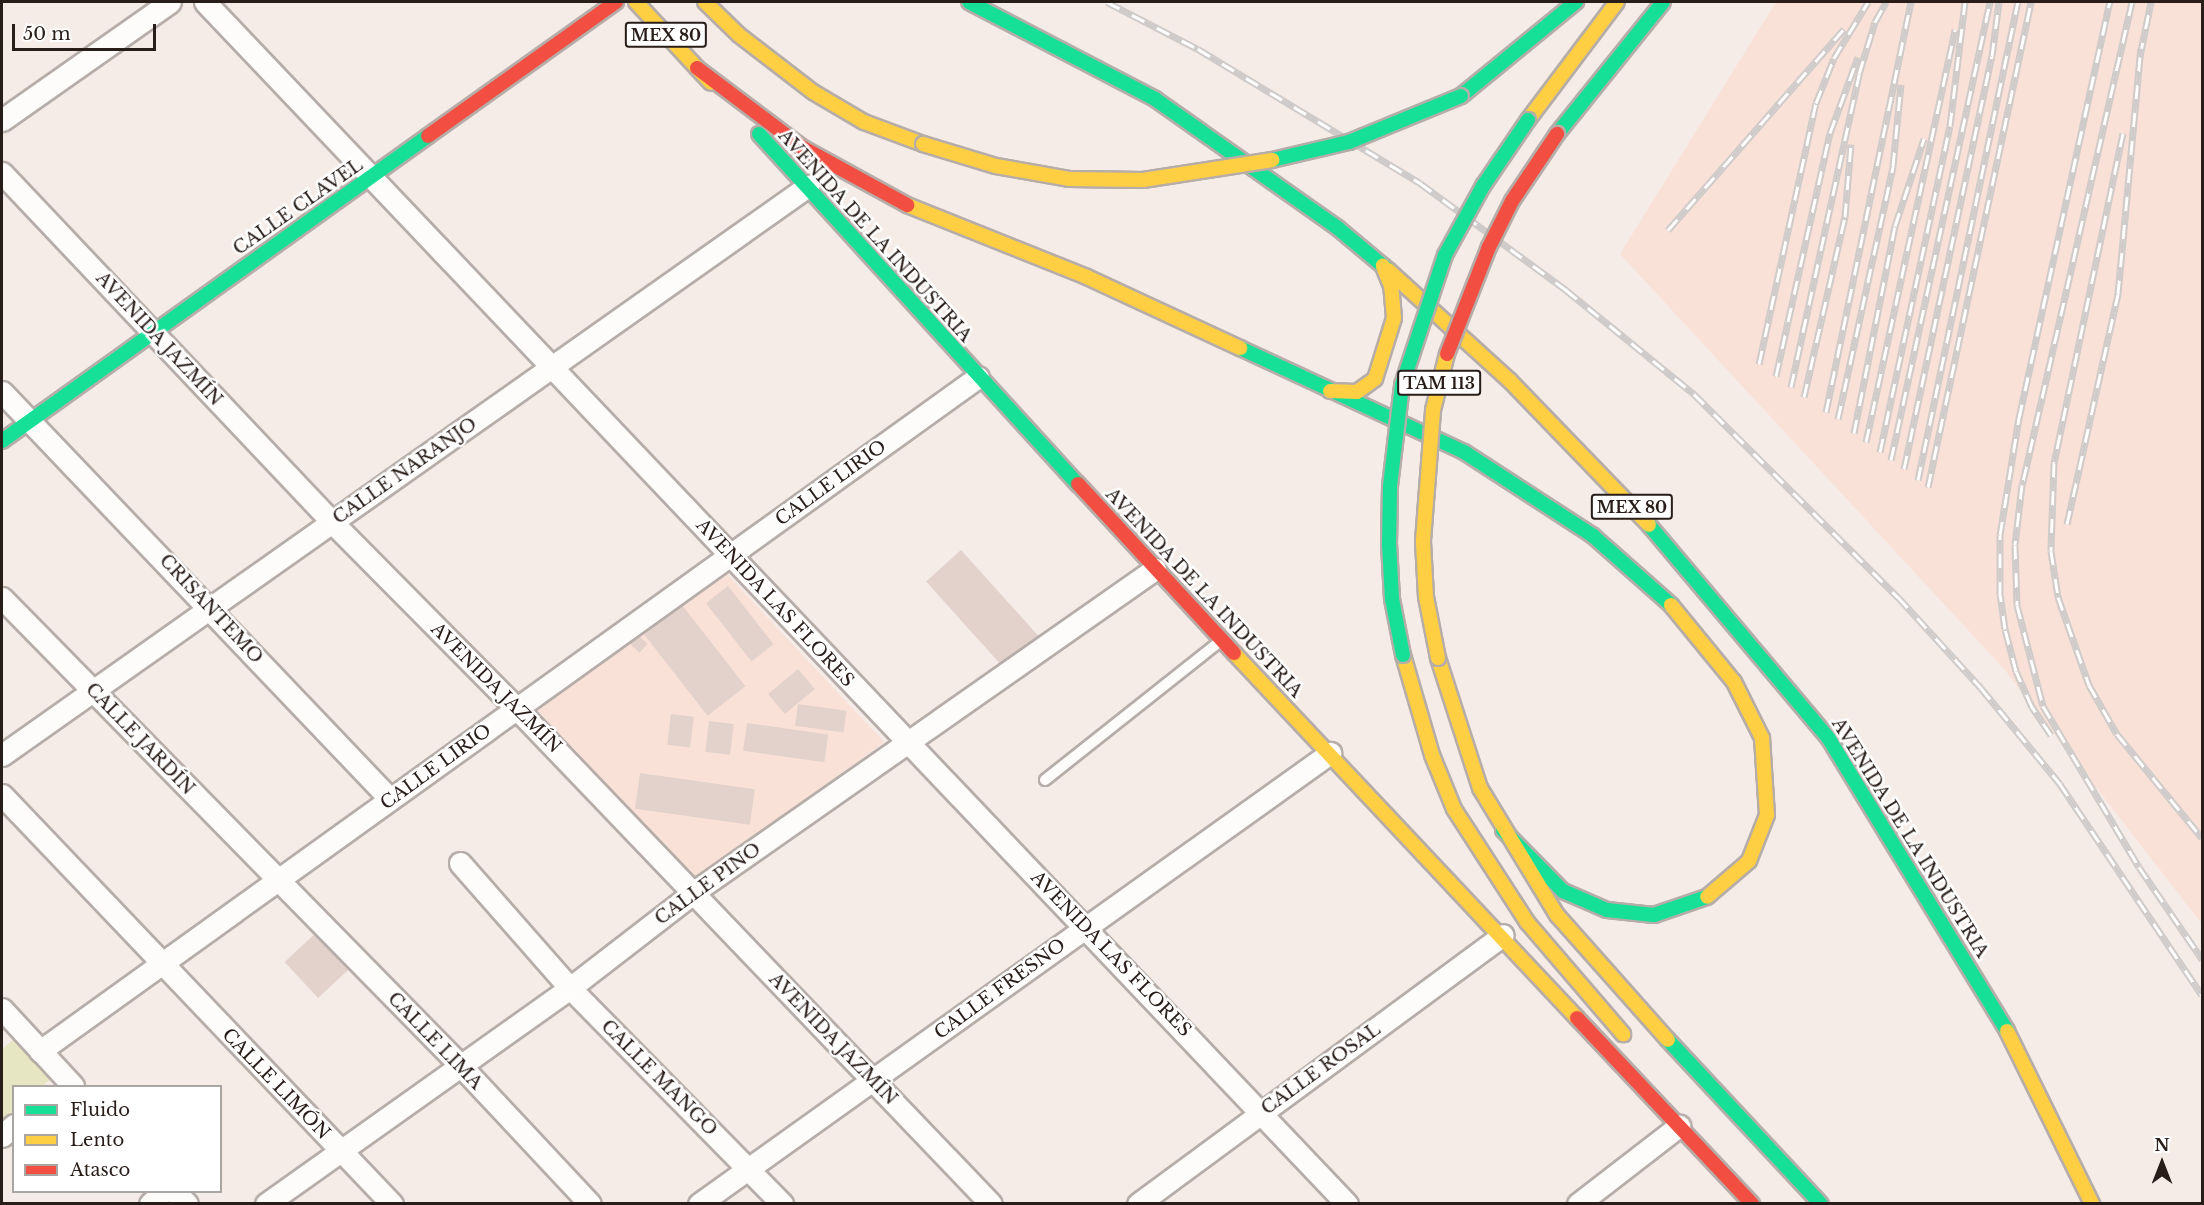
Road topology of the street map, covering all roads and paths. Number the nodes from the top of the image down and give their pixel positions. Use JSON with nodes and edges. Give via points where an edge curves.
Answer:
{"nodes":[{"id":1,"x":170,"y":2,"type":"edge"},
{"id":2,"x":205,"y":2,"type":"edge"},
{"id":3,"x":616,"y":2,"type":"edge"},
{"id":4,"x":636,"y":2,"type":"edge"},
{"id":5,"x":705,"y":2,"type":"edge"},
{"id":6,"x":969,"y":2,"type":"edge"},
{"id":7,"x":1576,"y":2,"type":"edge"},
{"id":8,"x":1617,"y":2,"type":"edge"},
{"id":9,"x":1663,"y":2,"type":"edge"},
{"id":10,"x":697,"y":68,"type":"junction"},
{"id":11,"x":2,"y":120,"type":"edge"},
{"id":12,"x":2,"y":173,"type":"edge"},
{"id":13,"x":371,"y":177,"type":"junction"},
{"id":14,"x":808,"y":186,"type":"junction"},
{"id":15,"x":1383,"y":266,"type":"junction"},
{"id":16,"x":153,"y":332,"type":"junction"},
{"id":17,"x":552,"y":367,"type":"junction"},
{"id":18,"x":978,"y":377,"type":"junction"},
{"id":19,"x":1330,"y":391,"type":"junction"},
{"id":20,"x":2,"y":392,"type":"edge"},
{"id":21,"x":32,"y":420,"type":"junction"},
{"id":22,"x":2,"y":441,"type":"edge"},
{"id":23,"x":332,"y":522,"type":"junction"},
{"id":24,"x":730,"y":555,"type":"junction"},
{"id":25,"x":1155,"y":569,"type":"junction"},
{"id":26,"x":2,"y":598,"type":"edge"},
{"id":27,"x":209,"y":608,"type":"junction"},
{"id":28,"x":1221,"y":639,"type":"junction"},
{"id":29,"x":92,"y":690,"type":"junction"},
{"id":30,"x":517,"y":709,"type":"junction"},
{"id":31,"x":908,"y":744,"type":"junction"},
{"id":32,"x":1330,"y":753,"type":"junction"},
{"id":33,"x":2,"y":755,"type":"edge"},
{"id":34,"x":1045,"y":780,"type":"dead end"},
{"id":35,"x":2,"y":795,"type":"edge"},
{"id":36,"x":390,"y":799,"type":"junction"},
{"id":37,"x":1503,"y":830,"type":"junction"},
{"id":38,"x":460,"y":863,"type":"dead end"},
{"id":39,"x":278,"y":880,"type":"junction"},
{"id":40,"x":694,"y":892,"type":"junction"},
{"id":41,"x":1087,"y":927,"type":"junction"},
{"id":42,"x":1503,"y":935,"type":"junction"},
{"id":43,"x":160,"y":965,"type":"junction"},
{"id":44,"x":570,"y":988,"type":"junction"},
{"id":45,"x":2,"y":1009,"type":"edge"},
{"id":46,"x":1632,"y":1044,"type":"dead end"},
{"id":47,"x":40,"y":1051,"type":"junction"},
{"id":48,"x":460,"y":1065,"type":"junction"},
{"id":49,"x":872,"y":1080,"type":"junction"},
{"id":50,"x":64,"y":1084,"type":"edge"},
{"id":51,"x":1662,"y":1085,"type":"dead end"},
{"id":52,"x":1262,"y":1113,"type":"junction"},
{"id":53,"x":1679,"y":1126,"type":"junction"},
{"id":54,"x":340,"y":1151,"type":"junction"},
{"id":55,"x":749,"y":1169,"type":"junction"},
{"id":56,"x":266,"y":1203,"type":"edge"},
{"id":57,"x":392,"y":1203,"type":"edge"},
{"id":58,"x":590,"y":1203,"type":"edge"},
{"id":59,"x":699,"y":1203,"type":"edge"},
{"id":60,"x":782,"y":1203,"type":"edge"},
{"id":61,"x":991,"y":1203,"type":"edge"},
{"id":62,"x":1138,"y":1203,"type":"edge"},
{"id":63,"x":1347,"y":1203,"type":"edge"},
{"id":64,"x":1578,"y":1203,"type":"edge"},
{"id":65,"x":1752,"y":1203,"type":"edge"},
{"id":66,"x":1821,"y":1203,"type":"edge"},
{"id":67,"x":2092,"y":1203,"type":"edge"}],
"edges":[{"from":1,"to":11,"type":"street"},
{"from":2,"to":13,"type":"street","name":"AVENIDA LAS FLORES"},
{"from":3,"to":13,"type":"main road","name":"CALLE CLAVEL"},
{"from":4,"to":10,"type":"main road","name":"AVENIDA DE LA INDUSTRIA","number":"MEX 80"},
{"from":5,"to":7,"type":"main road","bridge":true,"via":[[739,35],[813,92],[864,122],[996,166],[1069,179],[1143,180],[1293,158],[1349,142],[1461,96]]},
{"from":6,"to":15,"type":"main road","name":"AVENIDA DE LA INDUSTRIA","number":"MEX 80","via":[[1155,99],[1339,229]]},
{"from":8,"to":46,"type":"main road","bridge":true,"via":[[1483,186],[1445,255],[1402,385],[1390,486],[1389,544],[1392,599],[1403,655],[1432,755],[1454,809],[1486,865],[1527,922]]},
{"from":9,"to":37,"type":"main road","number":"TAM 113","bridge":true,"via":[[1557,134],[1512,201],[1489,247],[1447,354],[1432,410],[1423,541],[1426,597],[1438,658],[1480,788]]},
{"from":10,"to":14,"type":"main road","name":"AVENIDA DE LA INDUSTRIA","number":"MEX 80"},
{"from":10,"to":19,"type":"main road","via":[[803,148],[887,197],[1087,278]]},
{"from":12,"to":16,"type":"street","name":"AVENIDA JAZMÍN"},
{"from":13,"to":16,"type":"main road","name":"CALLE CLAVEL"},
{"from":13,"to":17,"type":"street","name":"AVENIDA LAS FLORES"},
{"from":14,"to":17,"type":"street","name":"CALLE NARANJO"},
{"from":14,"to":18,"type":"main road","name":"AVENIDA DE LA INDUSTRIA","number":"MEX 80"},
{"from":15,"to":19,"type":"main road","via":[[1395,304],[1380,368],[1375,379],[1357,392]]},
{"from":15,"to":67,"type":"main road","name":"AVENIDA DE LA INDUSTRIA","number":"MEX 80","via":[[1510,381],[1675,552],[1829,739],[2014,1042]]},
{"from":16,"to":21,"type":"main road","name":"CALLE CLAVEL"},
{"from":16,"to":23,"type":"street","name":"AVENIDA JAZMÍN"},
{"from":17,"to":23,"type":"street","name":"CALLE NARANJO"},
{"from":17,"to":24,"type":"street","name":"AVENIDA LAS FLORES"},
{"from":18,"to":24,"type":"street","name":"CALLE LIRIO"},
{"from":18,"to":25,"type":"main road","name":"AVENIDA DE LA INDUSTRIA","number":"MEX 80"},
{"from":19,"to":37,"type":"main road","via":[[1464,452],[1592,535],[1682,615],[1734,682],[1762,738],[1767,806],[1760,839],[1749,861],[1726,882],[1685,908],[1654,915],[1630,914],[1584,902],[1563,891]]},
{"from":20,"to":21,"type":"street","name":"CRISANTEMO"},
{"from":21,"to":22,"type":"main road","name":"CALLE CLAVEL"},
{"from":21,"to":27,"type":"street","name":"CRISANTEMO"},
{"from":23,"to":27,"type":"street","name":"CALLE NARANJO"},
{"from":23,"to":30,"type":"street","name":"AVENIDA JAZMÍN"},
{"from":24,"to":30,"type":"street","name":"CALLE LIRIO"},
{"from":24,"to":31,"type":"street","name":"AVENIDA LAS FLORES"},
{"from":25,"to":28,"type":"main road","name":"AVENIDA DE LA INDUSTRIA","number":"MEX 80"},
{"from":25,"to":31,"type":"street","name":"CALLE PINO"},
{"from":26,"to":29,"type":"street","name":"CALLE JARDÍN"},
{"from":27,"to":29,"type":"street","name":"CALLE NARANJO"},
{"from":27,"to":36,"type":"street","name":"CRISANTEMO"},
{"from":28,"to":32,"type":"main road","name":"AVENIDA DE LA INDUSTRIA","number":"MEX 80"},
{"from":28,"to":34,"type":"lane"},
{"from":29,"to":33,"type":"street","name":"CALLE NARANJO"},
{"from":29,"to":39,"type":"street","name":"CALLE JARDÍN"},
{"from":30,"to":36,"type":"street","name":"CALLE LIRIO"},
{"from":30,"to":40,"type":"street","name":"AVENIDA JAZMÍN"},
{"from":31,"to":40,"type":"street","name":"CALLE PINO"},
{"from":31,"to":41,"type":"street","name":"AVENIDA LAS FLORES"},
{"from":32,"to":41,"type":"street","name":"CALLE FRESNO"},
{"from":32,"to":42,"type":"main road","name":"AVENIDA DE LA INDUSTRIA","number":"MEX 80"},
{"from":35,"to":43,"type":"street","name":"CALLE LIMÓN"},
{"from":36,"to":39,"type":"street","name":"CALLE LIRIO"},
{"from":37,"to":66,"type":"main road","via":[[1557,915],[1587,953]]},
{"from":38,"to":44,"type":"street","name":"CALLE MANGO"},
{"from":39,"to":43,"type":"street","name":"CALLE LIRIO"},
{"from":39,"to":48,"type":"street","name":"CALLE LIMA"},
{"from":40,"to":44,"type":"street","name":"CALLE PINO"},
{"from":40,"to":49,"type":"street","name":"AVENIDA JAZMÍN"},
{"from":41,"to":49,"type":"street","name":"CALLE FRESNO"},
{"from":41,"to":52,"type":"street","name":"AVENIDA LAS FLORES"},
{"from":42,"to":52,"type":"street","name":"CALLE ROSAL"},
{"from":42,"to":53,"type":"main road","name":"AVENIDA DE LA INDUSTRIA","number":"MEX 80"},
{"from":43,"to":47,"type":"street","name":"CALLE LIRIO"},
{"from":43,"to":54,"type":"street","name":"CALLE LIMÓN"},
{"from":44,"to":48,"type":"street","name":"CALLE PINO"},
{"from":44,"to":55,"type":"street","name":"CALLE MANGO"},
{"from":45,"to":47,"type":"street"},
{"from":47,"to":50,"type":"street"},
{"from":48,"to":54,"type":"street","name":"CALLE PINO"},
{"from":48,"to":58,"type":"street","name":"CALLE LIMA"},
{"from":49,"to":55,"type":"street","name":"CALLE FRESNO"},
{"from":49,"to":61,"type":"street","name":"AVENIDA JAZMÍN"},
{"from":51,"to":53,"type":"main road"},
{"from":52,"to":62,"type":"street","name":"CALLE ROSAL"},
{"from":52,"to":63,"type":"street","name":"AVENIDA LAS FLORES"},
{"from":53,"to":64,"type":"street"},
{"from":53,"to":65,"type":"main road","name":"AVENIDA DE LA INDUSTRIA","number":"MEX 80"},
{"from":54,"to":56,"type":"street","name":"CALLE PINO"},
{"from":54,"to":57,"type":"street","name":"CALLE LIMÓN"},
{"from":55,"to":59,"type":"street","name":"CALLE FRESNO"},
{"from":55,"to":60,"type":"street","name":"CALLE MANGO"}]}
